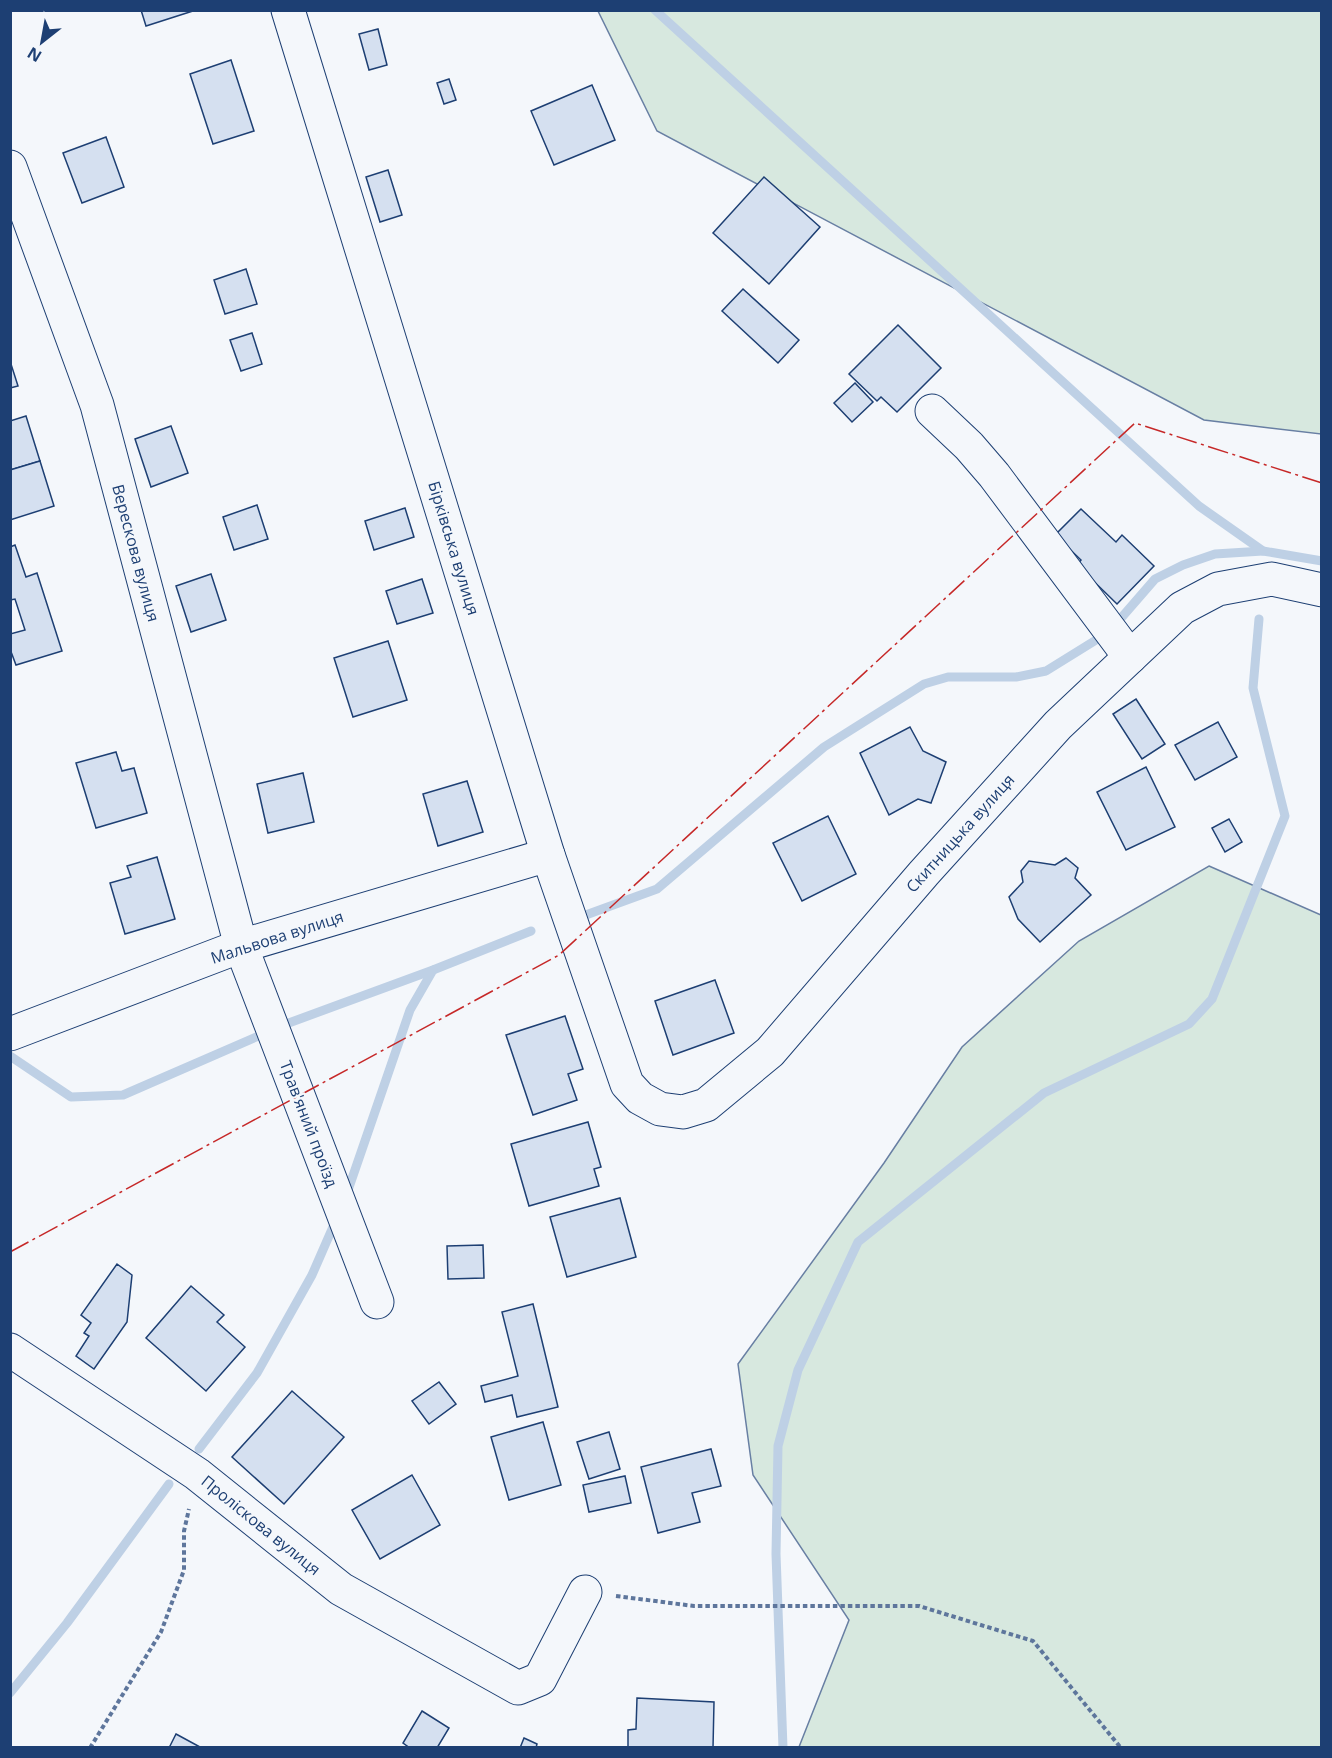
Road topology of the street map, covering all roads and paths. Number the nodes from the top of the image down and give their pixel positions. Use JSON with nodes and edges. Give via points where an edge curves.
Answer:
{"nodes":[{"id":1,"x":288,"y":10,"type":"edge"},
{"id":2,"x":10,"y":167,"type":"edge"},
{"id":3,"x":933,"y":411,"type":"dead end"},
{"id":4,"x":1322,"y":590,"type":"edge"},
{"id":5,"x":1130,"y":657,"type":"junction"},
{"id":6,"x":548,"y":855,"type":"junction"},
{"id":7,"x":241,"y":946,"type":"junction"},
{"id":8,"x":10,"y":1034,"type":"edge"},
{"id":9,"x":627,"y":1084,"type":"joint"},
{"id":10,"x":377,"y":1302,"type":"dead end"},
{"id":11,"x":10,"y":1350,"type":"edge"},
{"id":12,"x":197,"y":1474,"type":"junction"},
{"id":13,"x":585,"y":1592,"type":"joint"},
{"id":14,"x":90,"y":1748,"type":"edge"},
{"id":15,"x":1121,"y":1748,"type":"edge"}],
"edges":[{"from":1,"to":6,"type":"street","name":"Бірківська вулиця"},
{"from":2,"to":7,"type":"street","name":"Верескова вулиця","via":[[97,405]]},
{"from":3,"to":5,"type":"street","via":[[994,475]]},
{"from":4,"to":5,"type":"street","name":"Скитницька вулиця","via":[[1272,579],[1218,589],[1182,608]]},
{"from":5,"to":9,"type":"street","name":"Скитницька вулиця","via":[[1042,742],[770,1052],[706,1105],[683,1112],[660,1109],[640,1098]]},
{"from":6,"to":7,"type":"street","name":"Мальвова вулиця"},
{"from":6,"to":9,"type":"street","name":"Бірківська вулиця"},
{"from":7,"to":8,"type":"street","name":"Мальвова вулиця"},
{"from":7,"to":10,"type":"street","name":"Трав'яний проїзд"},
{"from":11,"to":12,"type":"street","name":"Проліскова вулиця"},
{"from":12,"to":13,"type":"street","name":"Проліскова вулиця","via":[[340,1589],[518,1688],[540,1679]]},
{"from":12,"to":14,"type":"path","via":[[184,1531],[184,1570],[161,1632]]},
{"from":13,"to":15,"type":"path","via":[[694,1606],[918,1606],[1033,1641]]}]}
